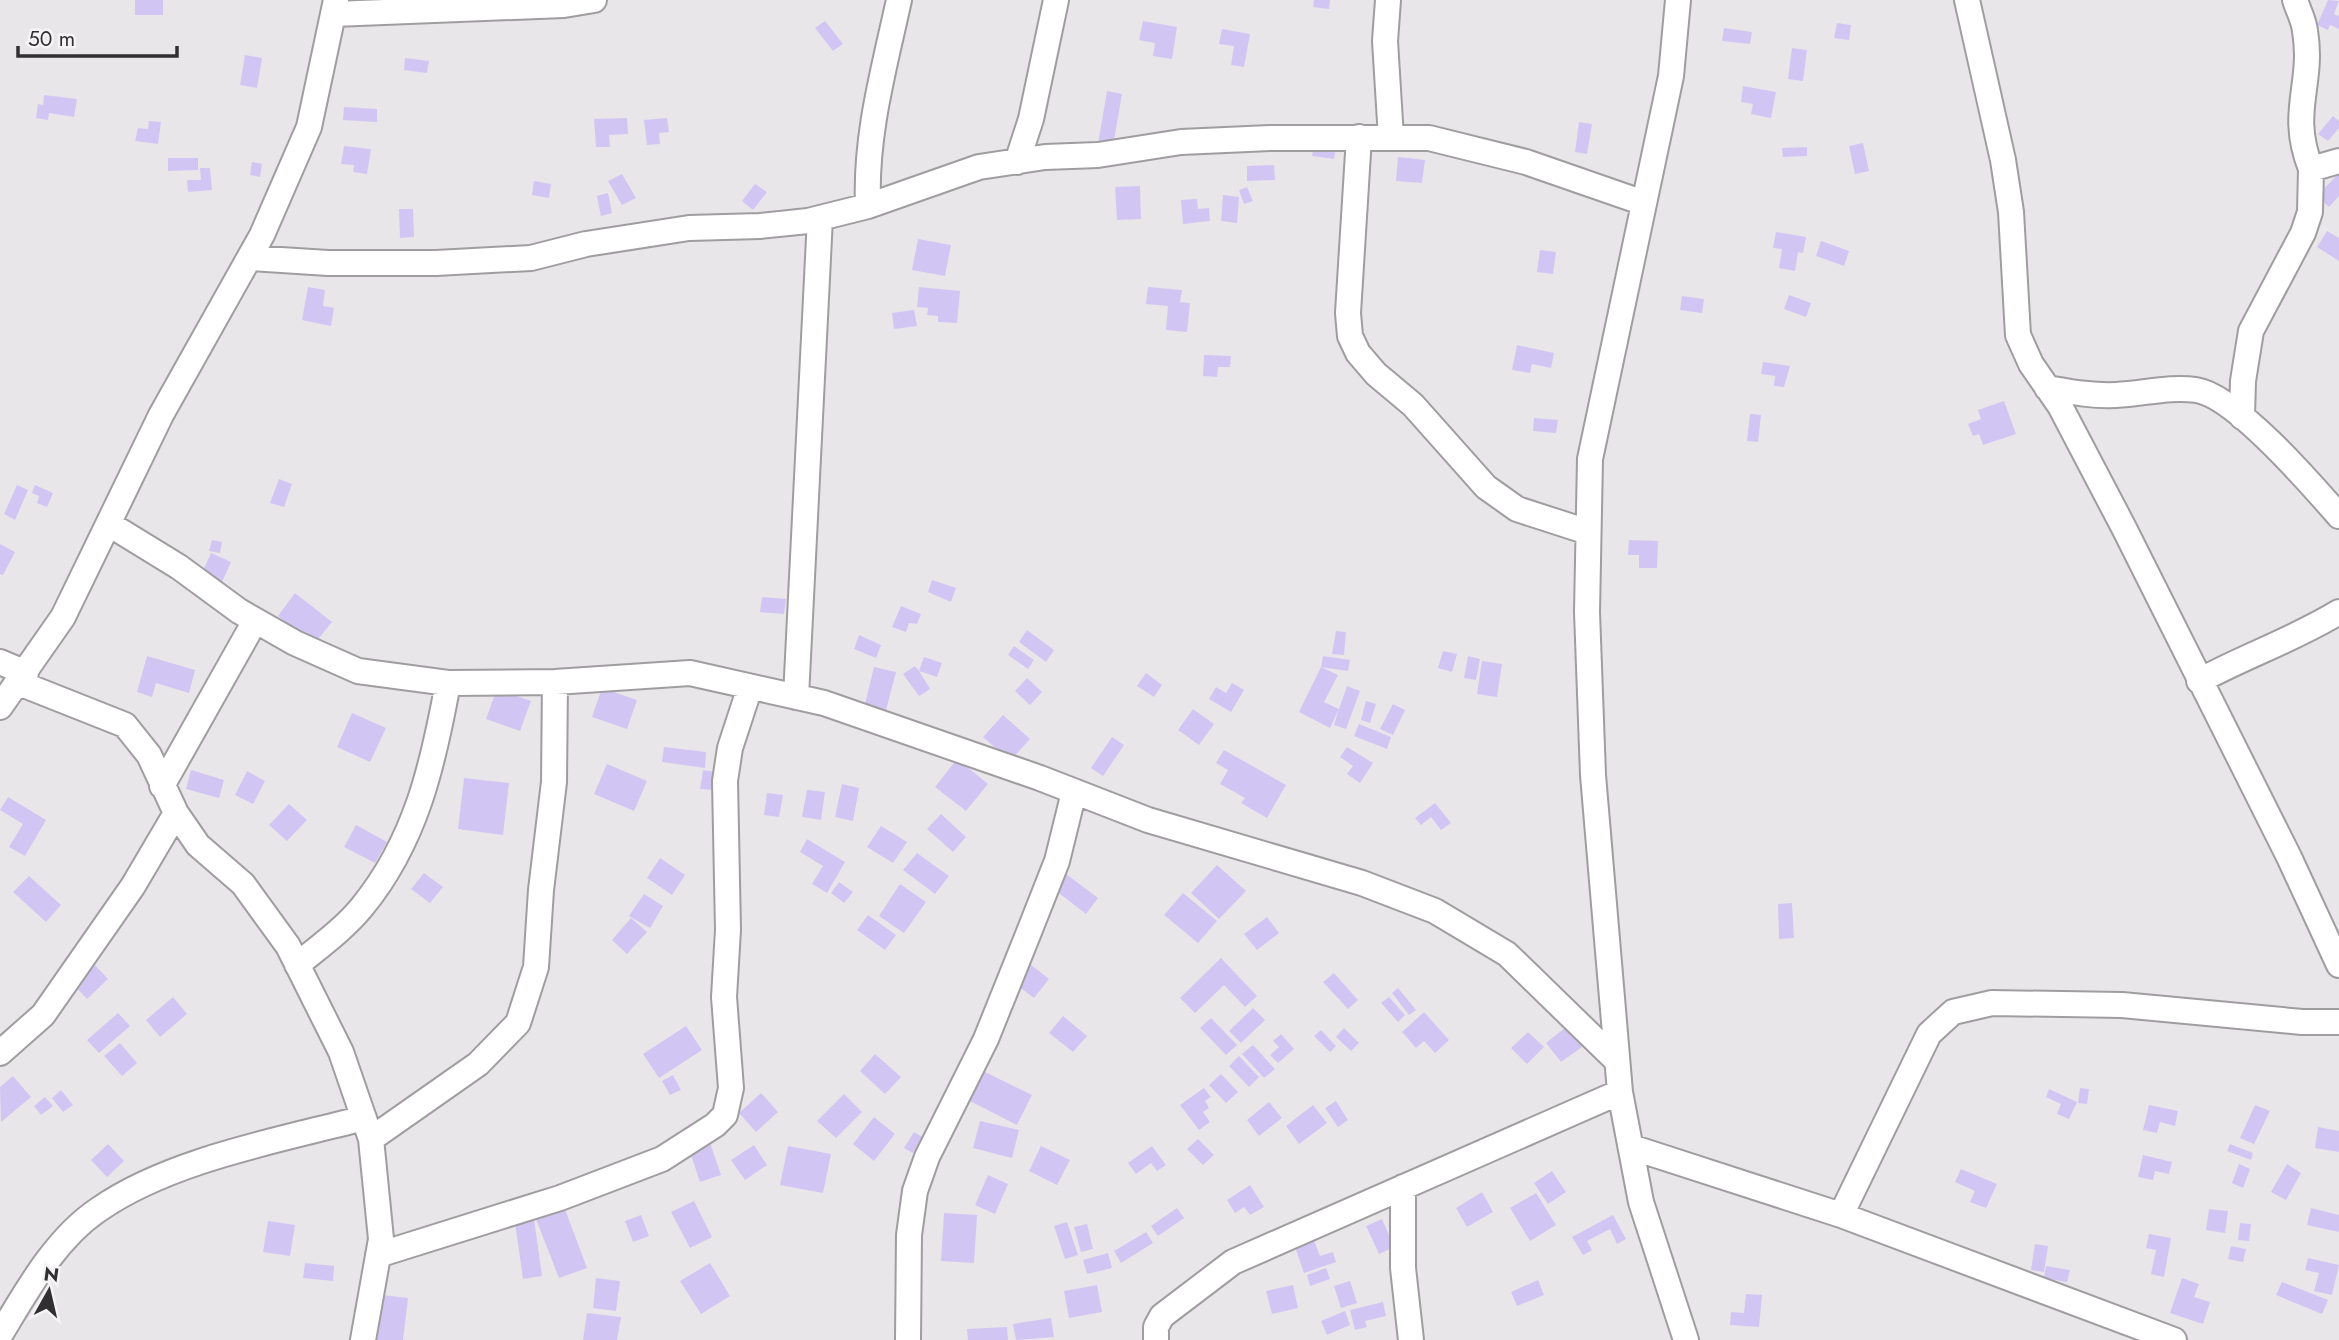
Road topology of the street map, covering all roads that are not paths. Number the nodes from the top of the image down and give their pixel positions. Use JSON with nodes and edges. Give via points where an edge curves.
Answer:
{"nodes":[{"id":1,"x":594,"y":0,"type":"edge"},
{"id":2,"x":899,"y":0,"type":"edge"},
{"id":3,"x":1056,"y":0,"type":"edge"},
{"id":4,"x":1388,"y":0,"type":"edge"},
{"id":5,"x":1678,"y":0,"type":"edge"},
{"id":6,"x":1967,"y":0,"type":"edge"},
{"id":7,"x":2295,"y":0,"type":"edge"},
{"id":8,"x":335,"y":7,"type":"edge"},
{"id":9,"x":1359,"y":137,"type":"junction"},
{"id":10,"x":1391,"y":138,"type":"junction"},
{"id":11,"x":2339,"y":161,"type":"edge"},
{"id":12,"x":1017,"y":162,"type":"junction"},
{"id":13,"x":2311,"y":169,"type":"junction"},
{"id":14,"x":1644,"y":203,"type":"junction"},
{"id":15,"x":868,"y":206,"type":"junction"},
{"id":16,"x":820,"y":218,"type":"junction"},
{"id":17,"x":250,"y":258,"type":"junction"},
{"id":18,"x":2048,"y":388,"type":"junction"},
{"id":19,"x":2242,"y":417,"type":"junction"},
{"id":20,"x":2339,"y":516,"type":"edge"},
{"id":21,"x":109,"y":524,"type":"junction"},
{"id":22,"x":1588,"y":533,"type":"junction"},
{"id":23,"x":2339,"y":612,"type":"edge"},
{"id":24,"x":255,"y":621,"type":"junction"},
{"id":25,"x":0,"y":662,"type":"edge"},
{"id":26,"x":23,"y":678,"type":"junction"},
{"id":27,"x":2199,"y":681,"type":"junction"},
{"id":28,"x":555,"y":682,"type":"junction"},
{"id":29,"x":448,"y":683,"type":"junction"},
{"id":30,"x":750,"y":687,"type":"junction"},
{"id":31,"x":796,"y":697,"type":"junction"},
{"id":32,"x":0,"y":707,"type":"edge"},
{"id":33,"x":162,"y":786,"type":"junction"},
{"id":34,"x":1074,"y":792,"type":"junction"},
{"id":35,"x":176,"y":813,"type":"junction"},
{"id":36,"x":297,"y":965,"type":"junction"},
{"id":37,"x":2339,"y":965,"type":"edge"},
{"id":38,"x":2339,"y":1022,"type":"edge"},
{"id":39,"x":0,"y":1053,"type":"edge"},
{"id":40,"x":1617,"y":1061,"type":"junction"},
{"id":41,"x":1620,"y":1092,"type":"junction"},
{"id":42,"x":367,"y":1128,"type":"junction"},
{"id":43,"x":1630,"y":1147,"type":"junction"},
{"id":44,"x":1403,"y":1187,"type":"junction"},
{"id":45,"x":1841,"y":1215,"type":"junction"},
{"id":46,"x":378,"y":1255,"type":"junction"},
{"id":47,"x":0,"y":1335,"type":"edge"},
{"id":48,"x":363,"y":1340,"type":"edge"},
{"id":49,"x":908,"y":1340,"type":"edge"},
{"id":50,"x":1156,"y":1340,"type":"edge"},
{"id":51,"x":1411,"y":1340,"type":"edge"},
{"id":52,"x":1686,"y":1340,"type":"edge"},
{"id":53,"x":2174,"y":1340,"type":"edge"}],
"edges":[{"from":1,"to":8,"type":"street","via":[[538,6]]},
{"from":2,"to":15,"type":"street","via":[[870,128]]},
{"from":3,"to":12,"type":"street","via":[[1031,119]]},
{"from":4,"to":10,"type":"street","via":[[1385,41]]},
{"from":5,"to":14,"type":"street","via":[[1671,76]]},
{"from":6,"to":18,"type":"street","via":[[1990,93],[2011,212],[2018,335]]},
{"from":7,"to":13,"type":"street","via":[[2305,29],[2307,60],[2300,131]]},
{"from":8,"to":17,"type":"street","via":[[309,127]]},
{"from":9,"to":10,"type":"street"},
{"from":9,"to":12,"type":"street","via":[[1181,142]]},
{"from":9,"to":22,"type":"street","via":[[1348,313],[1350,336],[1358,353],[1421,413],[1486,487],[1517,509]]},
{"from":10,"to":14,"type":"street","via":[[1429,138],[1526,162]]},
{"from":11,"to":13,"type":"street"},
{"from":12,"to":15,"type":"street","via":[[979,167]]},
{"from":13,"to":19,"type":"street","via":[[2307,222],[2294,255],[2251,331]]},
{"from":14,"to":22,"type":"street","via":[[1590,459]]},
{"from":15,"to":16,"type":"street"},
{"from":16,"to":17,"type":"street","via":[[689,228],[531,258],[328,263]]},
{"from":16,"to":31,"type":"street"},
{"from":17,"to":21,"type":"street","via":[[161,415]]},
{"from":18,"to":19,"type":"street","via":[[2083,395],[2199,390]]},
{"from":18,"to":27,"type":"street","via":[[2118,515]]},
{"from":19,"to":20,"type":"street"},
{"from":21,"to":24,"type":"street"},
{"from":21,"to":26,"type":"street","via":[[63,617]]},
{"from":22,"to":40,"type":"street","via":[[1593,775]]},
{"from":23,"to":27,"type":"street"},
{"from":24,"to":29,"type":"street","via":[[358,671]]},
{"from":24,"to":33,"type":"street"},
{"from":25,"to":26,"type":"street"},
{"from":26,"to":32,"type":"street"},
{"from":26,"to":33,"type":"street","via":[[125,725],[149,755]]},
{"from":27,"to":37,"type":"street"},
{"from":28,"to":29,"type":"street"},
{"from":28,"to":30,"type":"street","via":[[690,673]]},
{"from":28,"to":42,"type":"street","via":[[554,782],[536,967],[518,1023],[478,1064]]},
{"from":29,"to":36,"type":"street","via":[[422,803],[400,852],[361,908]]},
{"from":30,"to":31,"type":"street"},
{"from":30,"to":46,"type":"street","via":[[737,720],[725,781],[728,930],[724,997],[731,1088],[725,1115],[662,1159],[560,1198]]},
{"from":31,"to":34,"type":"street"},
{"from":33,"to":35,"type":"street"},
{"from":34,"to":40,"type":"street","via":[[1148,820],[1362,883],[1435,911],[1507,954]]},
{"from":34,"to":49,"type":"street","via":[[1057,861],[1034,920],[986,1039],[927,1157],[915,1191],[909,1235]]},
{"from":35,"to":36,"type":"street","via":[[198,845],[243,884]]},
{"from":35,"to":39,"type":"street","via":[[133,886],[43,1015]]},
{"from":36,"to":42,"type":"street","via":[[341,1052]]},
{"from":38,"to":45,"type":"street","via":[[2043,1001],[1992,1003],[1953,1012],[1929,1034]]},
{"from":40,"to":41,"type":"street"},
{"from":41,"to":43,"type":"street"},
{"from":41,"to":44,"type":"street"},
{"from":42,"to":46,"type":"street"},
{"from":42,"to":47,"type":"street","via":[[255,1146],[142,1184],[96,1211],[66,1240]]},
{"from":43,"to":45,"type":"street"},
{"from":43,"to":52,"type":"street","via":[[1641,1202]]},
{"from":44,"to":50,"type":"street","via":[[1233,1262],[1162,1316]]},
{"from":44,"to":51,"type":"street","via":[[1403,1268]]},
{"from":45,"to":53,"type":"street"},
{"from":46,"to":48,"type":"street"}]}
